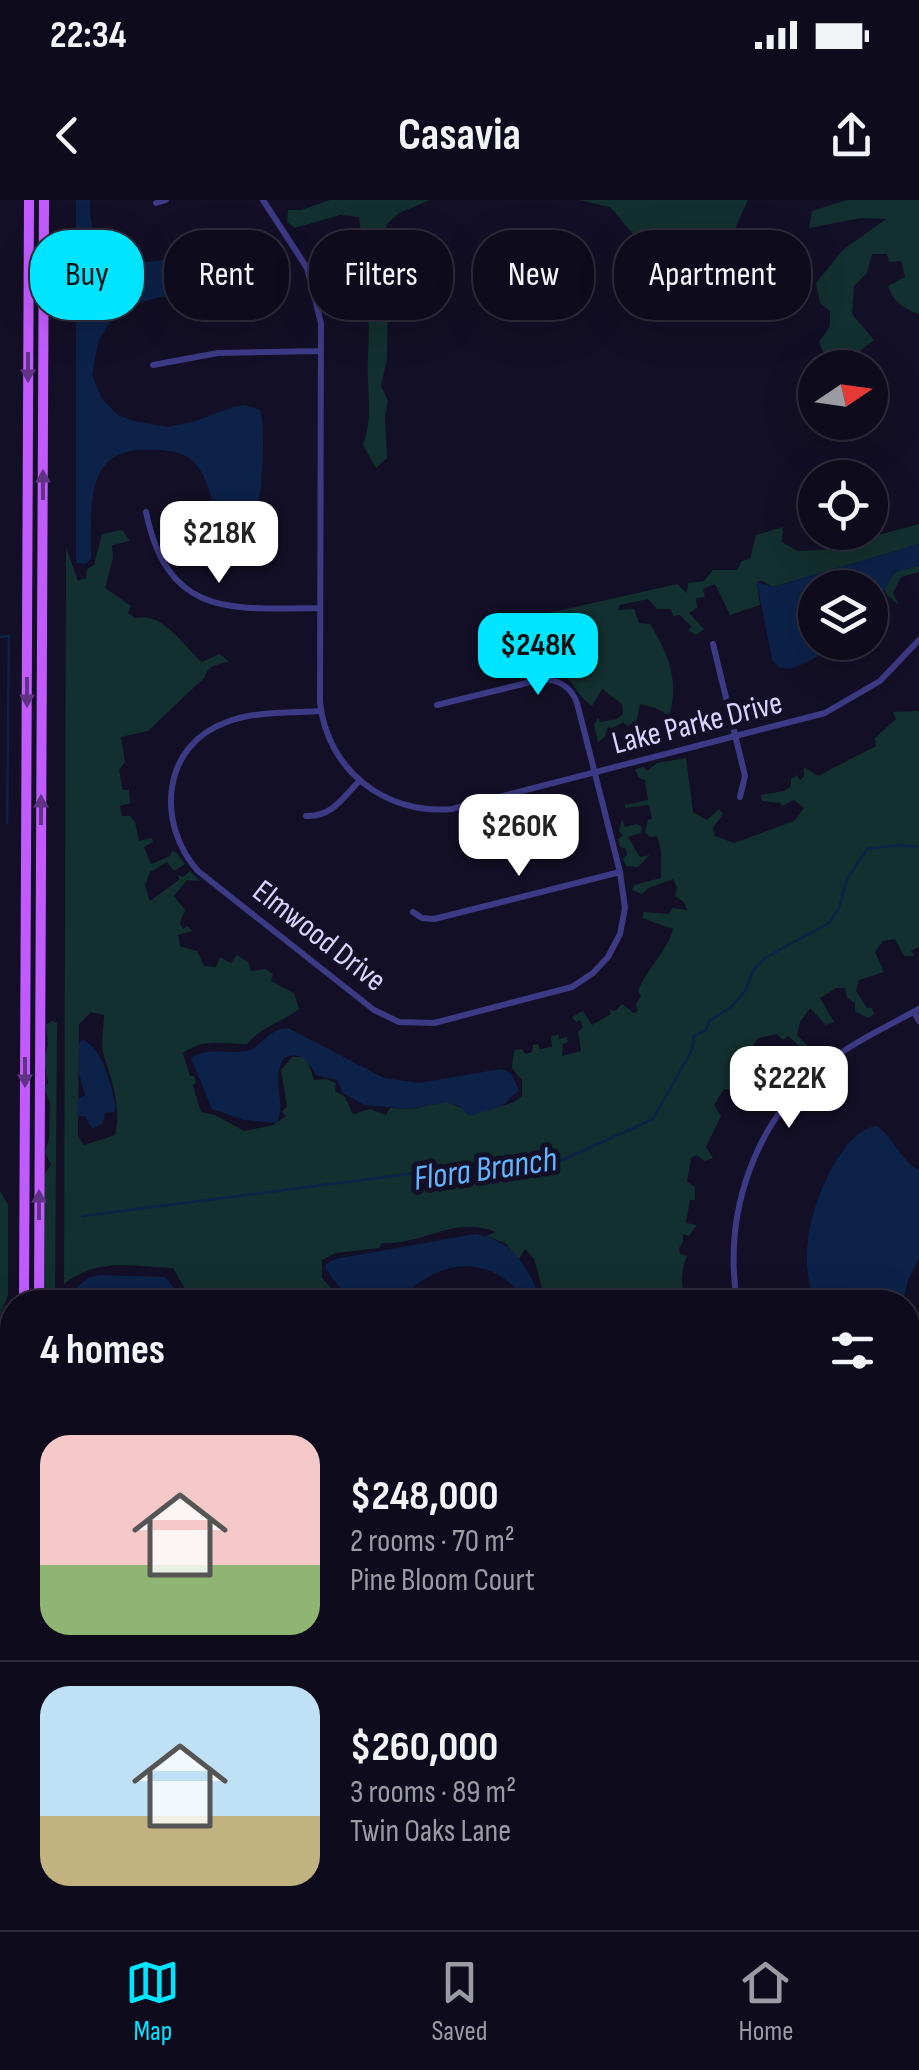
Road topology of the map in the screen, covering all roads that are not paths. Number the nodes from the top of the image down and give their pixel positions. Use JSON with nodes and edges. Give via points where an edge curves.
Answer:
{"nodes":[{"id":1,"x":29,"y":200,"type":"edge"},
{"id":2,"x":44,"y":200,"type":"edge"},
{"id":3,"x":166,"y":200,"type":"edge"},
{"id":4,"x":263,"y":200,"type":"edge"},
{"id":5,"x":156,"y":202,"type":"dead end"},
{"id":6,"x":321,"y":351,"type":"junction"},
{"id":7,"x":153,"y":365,"type":"dead end"},
{"id":8,"x":146,"y":512,"type":"dead end"},
{"id":9,"x":320,"y":608,"type":"junction"},
{"id":10,"x":919,"y":640,"type":"edge"},
{"id":11,"x":713,"y":644,"type":"dead end"},
{"id":12,"x":437,"y":705,"type":"dead end"},
{"id":13,"x":321,"y":711,"type":"junction"},
{"id":14,"x":736,"y":738,"type":"junction"},
{"id":15,"x":595,"y":774,"type":"junction"},
{"id":16,"x":359,"y":780,"type":"junction"},
{"id":17,"x":740,"y":797,"type":"dead end"},
{"id":18,"x":306,"y":816,"type":"dead end"},
{"id":19,"x":26,"y":854,"type":"junction"},
{"id":20,"x":41,"y":870,"type":"junction"},
{"id":21,"x":620,"y":872,"type":"junction"},
{"id":22,"x":412,"y":912,"type":"dead end"},
{"id":23,"x":25,"y":974,"type":"junction"},
{"id":24,"x":40,"y":975,"type":"junction"},
{"id":25,"x":916,"y":1010,"type":"edge"},
{"id":26,"x":919,"y":1021,"type":"edge"},
{"id":27,"x":25,"y":1022,"type":"junction"},
{"id":28,"x":40,"y":1023,"type":"junction"},
{"id":29,"x":24,"y":1290,"type":"edge"},
{"id":30,"x":39,"y":1290,"type":"edge"},
{"id":31,"x":736,"y":1290,"type":"edge"}],
"edges":[{"from":1,"to":19,"type":"main road","one_way":true},
{"from":20,"to":2,"type":"main road","one_way":true},
{"from":3,"to":5,"type":"street"},
{"from":4,"to":6,"type":"street","name":"Lake Parke Drive","via":[[307,268]]},
{"from":6,"to":7,"type":"street","via":[[218,353]]},
{"from":6,"to":9,"type":"street","name":"Lake Parke Drive"},
{"from":8,"to":9,"type":"street","via":[[162,562],[201,598],[236,608]]},
{"from":9,"to":13,"type":"street","name":"Lake Parke Drive"},
{"from":10,"to":14,"type":"street","name":"Lake Parke Drive","via":[[889,673],[846,703]]},
{"from":11,"to":14,"type":"street"},
{"from":12,"to":15,"type":"street","name":"Elmwood Drive","via":[[538,679],[558,681],[575,698]]},
{"from":13,"to":16,"type":"street","name":"Lake Parke Drive","via":[[331,743]]},
{"from":13,"to":21,"type":"street","name":"Elmwood Drive","via":[[238,718],[202,736],[175,774],[171,823],[198,871],[380,1014],[434,1023],[583,981],[620,934]]},
{"from":14,"to":15,"type":"street","name":"Lake Parke Drive"},
{"from":14,"to":17,"type":"street","via":[[745,776]]},
{"from":15,"to":16,"type":"street","name":"Lake Parke Drive","via":[[440,810],[392,801]]},
{"from":15,"to":21,"type":"street","name":"Elmwood Drive"},
{"from":16,"to":18,"type":"street","via":[[334,809]]},
{"from":19,"to":20,"type":"main road"},
{"from":19,"to":23,"type":"main road"},
{"from":20,"to":24,"type":"main road"},
{"from":21,"to":22,"type":"street","via":[[434,919]]},
{"from":23,"to":24,"type":"main road"},
{"from":23,"to":27,"type":"main road"},
{"from":24,"to":28,"type":"main road"},
{"from":25,"to":26,"type":"street"},
{"from":25,"to":31,"type":"street","via":[[824,1065],[768,1130],[738,1207]]},
{"from":27,"to":28,"type":"main road"},
{"from":27,"to":29,"type":"main road","one_way":true},
{"from":30,"to":28,"type":"main road","one_way":true}]}
